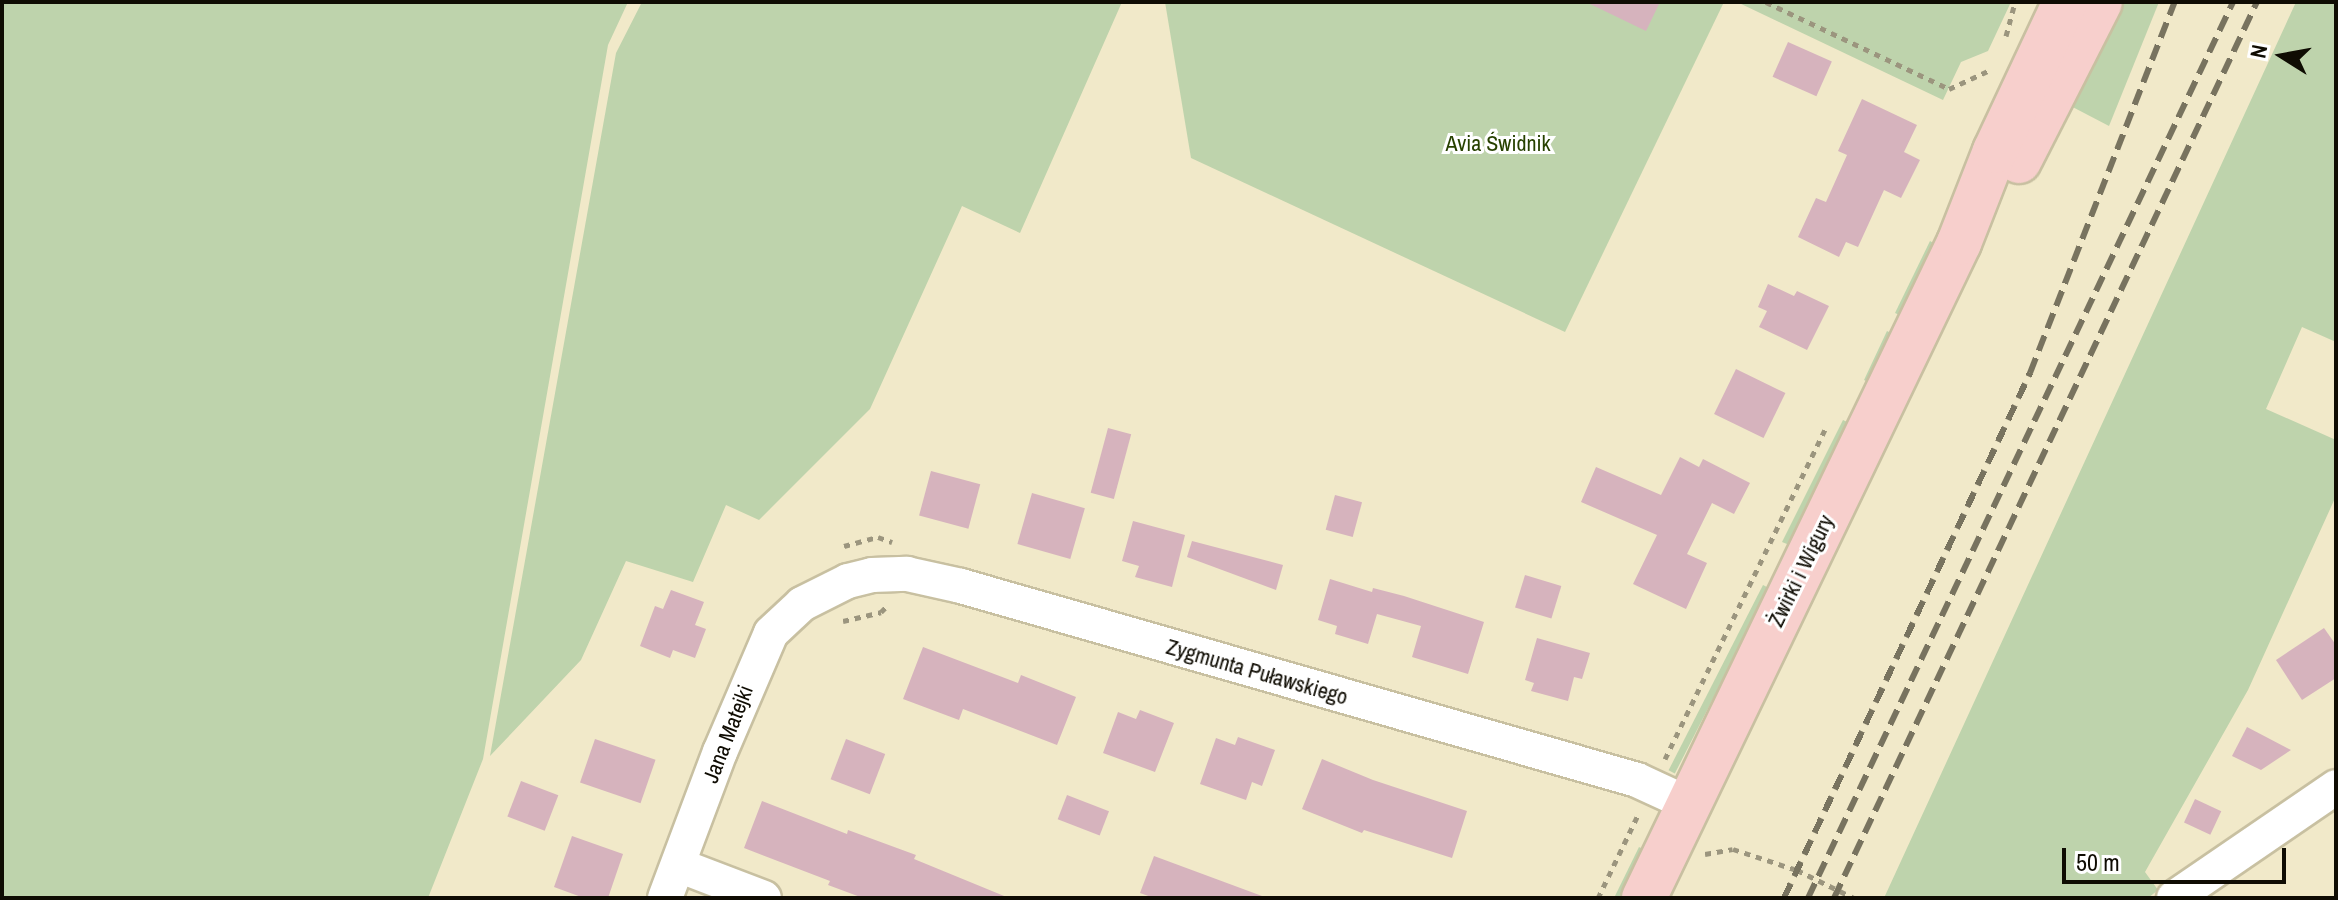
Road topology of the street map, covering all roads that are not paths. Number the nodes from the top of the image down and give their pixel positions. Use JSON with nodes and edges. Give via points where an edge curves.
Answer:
{"nodes":[{"id":1,"x":2065,"y":2,"type":"edge"},
{"id":2,"x":2100,"y":2,"type":"edge"},
{"id":3,"x":1959,"y":243,"type":"junction"},
{"id":4,"x":830,"y":607,"type":"joint"},
{"id":5,"x":2336,"y":787,"type":"edge"},
{"id":6,"x":1670,"y":796,"type":"junction"},
{"id":7,"x":678,"y":865,"type":"junction"},
{"id":8,"x":665,"y":898,"type":"edge"},
{"id":9,"x":764,"y":898,"type":"edge"},
{"id":10,"x":1644,"y":898,"type":"edge"},
{"id":11,"x":2174,"y":898,"type":"edge"}],
"edges":[{"from":1,"to":3,"type":"main road","via":[[1995,151]]},
{"from":2,"to":3,"type":"main road","via":[[2024,154]]},
{"from":3,"to":6,"type":"main road","name":"Żwirki i Wigury"},
{"from":4,"to":6,"type":"street","name":"Zygmunta Puławskiego","via":[[872,575],[938,580]]},
{"from":4,"to":7,"type":"street","name":"Jana Matejki","via":[[787,617],[771,633]]},
{"from":5,"to":11,"type":"street"},
{"from":6,"to":10,"type":"main road","name":"Żwirki i Wigury"},
{"from":7,"to":8,"type":"street","name":"Jana Matejki"},
{"from":7,"to":9,"type":"street"}]}
